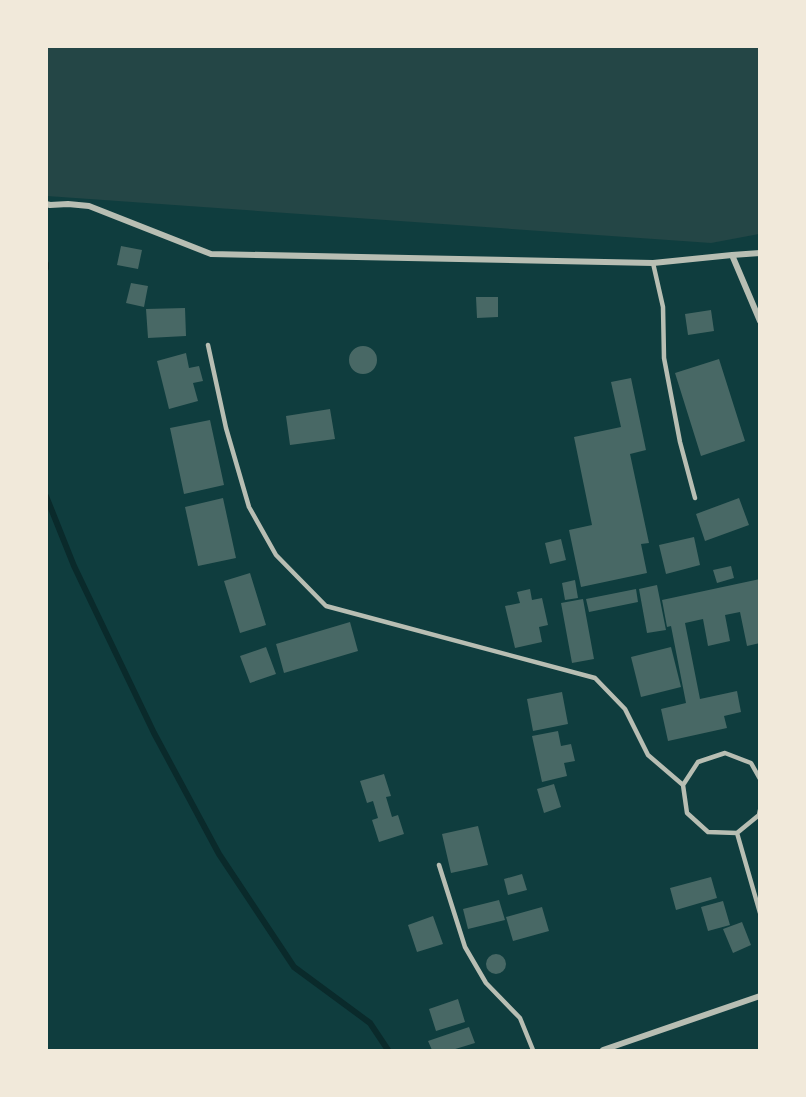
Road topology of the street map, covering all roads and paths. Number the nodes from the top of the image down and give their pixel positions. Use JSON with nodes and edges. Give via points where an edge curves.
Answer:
{"nodes":[{"id":1,"x":46,"y":204,"type":"edge"},
{"id":2,"x":759,"y":253,"type":"edge"},
{"id":3,"x":732,"y":255,"type":"junction"},
{"id":4,"x":653,"y":263,"type":"junction"},
{"id":5,"x":759,"y":321,"type":"edge"},
{"id":6,"x":208,"y":345,"type":"dead end"},
{"id":7,"x":695,"y":498,"type":"dead end"},
{"id":8,"x":759,"y":779,"type":"edge"},
{"id":9,"x":683,"y":786,"type":"junction"},
{"id":10,"x":759,"y":810,"type":"edge"},
{"id":11,"x":737,"y":832,"type":"junction"},
{"id":12,"x":440,"y":865,"type":"dead end"},
{"id":13,"x":759,"y":913,"type":"edge"},
{"id":14,"x":759,"y":996,"type":"edge"},
{"id":15,"x":533,"y":1050,"type":"edge"},
{"id":16,"x":603,"y":1050,"type":"edge"}],
"edges":[{"from":1,"to":4,"type":"street","via":[[89,206],[211,254]]},
{"from":2,"to":3,"type":"street"},
{"from":3,"to":4,"type":"street"},
{"from":3,"to":5,"type":"street"},
{"from":4,"to":7,"type":"lane","via":[[663,307],[664,358]]},
{"from":6,"to":9,"type":"lane","via":[[249,507],[276,555],[326,606],[595,678],[625,709],[648,755]]},
{"from":8,"to":9,"type":"lane","via":[[751,763],[725,753],[698,762]]},
{"from":9,"to":11,"type":"lane","via":[[687,813],[708,832]]},
{"from":10,"to":11,"type":"lane","via":[[759,815]]},
{"from":11,"to":13,"type":"lane"},
{"from":12,"to":15,"type":"lane","via":[[465,947],[486,983],[520,1018]]},
{"from":14,"to":16,"type":"street"}]}
